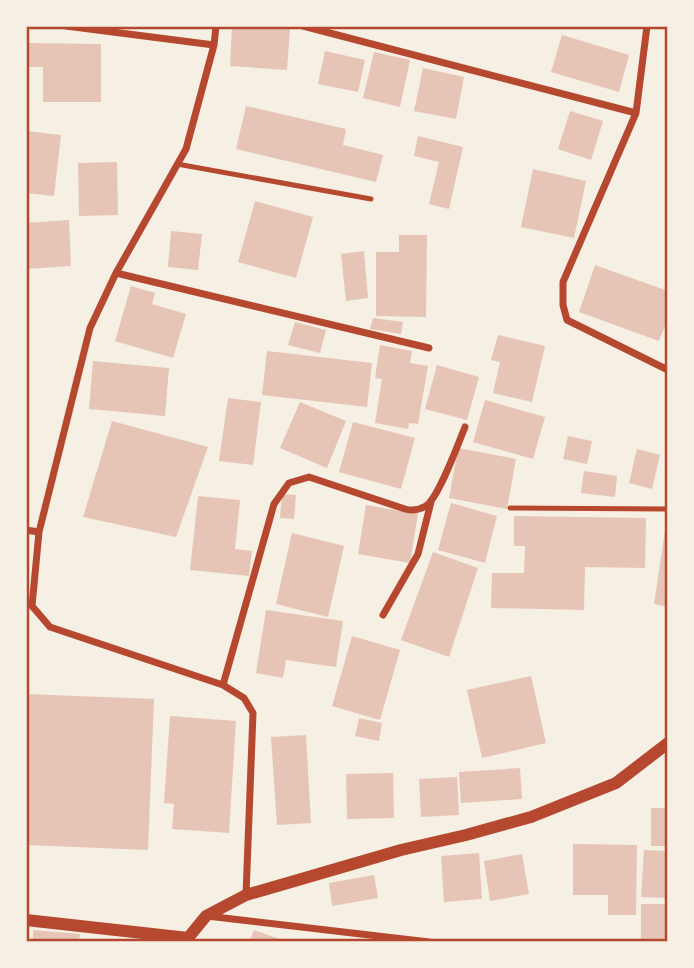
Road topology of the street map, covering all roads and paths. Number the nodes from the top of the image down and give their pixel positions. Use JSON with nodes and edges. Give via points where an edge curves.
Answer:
{"nodes":[{"id":1,"x":66,"y":26,"type":"edge"},
{"id":2,"x":215,"y":26,"type":"edge"},
{"id":3,"x":303,"y":26,"type":"edge"},
{"id":4,"x":647,"y":26,"type":"edge"},
{"id":5,"x":214,"y":45,"type":"junction"},
{"id":6,"x":636,"y":113,"type":"junction"},
{"id":7,"x":177,"y":164,"type":"junction"},
{"id":8,"x":371,"y":199,"type":"dead end"},
{"id":9,"x":116,"y":273,"type":"junction"},
{"id":10,"x":429,"y":348,"type":"dead end"},
{"id":11,"x":668,"y":370,"type":"edge"},
{"id":12,"x":465,"y":427,"type":"dead end"},
{"id":13,"x":431,"y":501,"type":"junction"},
{"id":14,"x":510,"y":508,"type":"dead end"},
{"id":15,"x":668,"y":509,"type":"edge"},
{"id":16,"x":26,"y":530,"type":"edge"},
{"id":17,"x":39,"y":532,"type":"junction"},
{"id":18,"x":383,"y":615,"type":"dead end"},
{"id":19,"x":223,"y":685,"type":"junction"},
{"id":20,"x":668,"y":744,"type":"edge"},
{"id":21,"x":246,"y":895,"type":"junction"},
{"id":22,"x":206,"y":916,"type":"junction"},
{"id":23,"x":26,"y":920,"type":"edge"},
{"id":24,"x":190,"y":940,"type":"edge"},
{"id":25,"x":429,"y":942,"type":"edge"}],
"edges":[{"from":1,"to":5,"type":"street"},
{"from":2,"to":5,"type":"street"},
{"from":3,"to":6,"type":"street"},
{"from":4,"to":6,"type":"street"},
{"from":5,"to":7,"type":"street","via":[[186,149]]},
{"from":6,"to":11,"type":"street","via":[[563,282],[563,305],[567,320]]},
{"from":7,"to":8,"type":"lane"},
{"from":7,"to":9,"type":"street"},
{"from":9,"to":10,"type":"street"},
{"from":9,"to":17,"type":"street","via":[[90,328]]},
{"from":12,"to":13,"type":"street"},
{"from":13,"to":18,"type":"street","via":[[418,554]]},
{"from":13,"to":19,"type":"street","via":[[411,510],[309,477],[289,483],[274,504]]},
{"from":14,"to":15,"type":"lane"},
{"from":16,"to":17,"type":"street"},
{"from":17,"to":19,"type":"street","via":[[32,606],[50,627]]},
{"from":19,"to":21,"type":"street","via":[[244,698],[253,713]]},
{"from":20,"to":21,"type":"street","via":[[615,783],[531,817]]},
{"from":21,"to":22,"type":"street"},
{"from":22,"to":24,"type":"street"},
{"from":22,"to":25,"type":"street"},
{"from":23,"to":24,"type":"street"}]}
